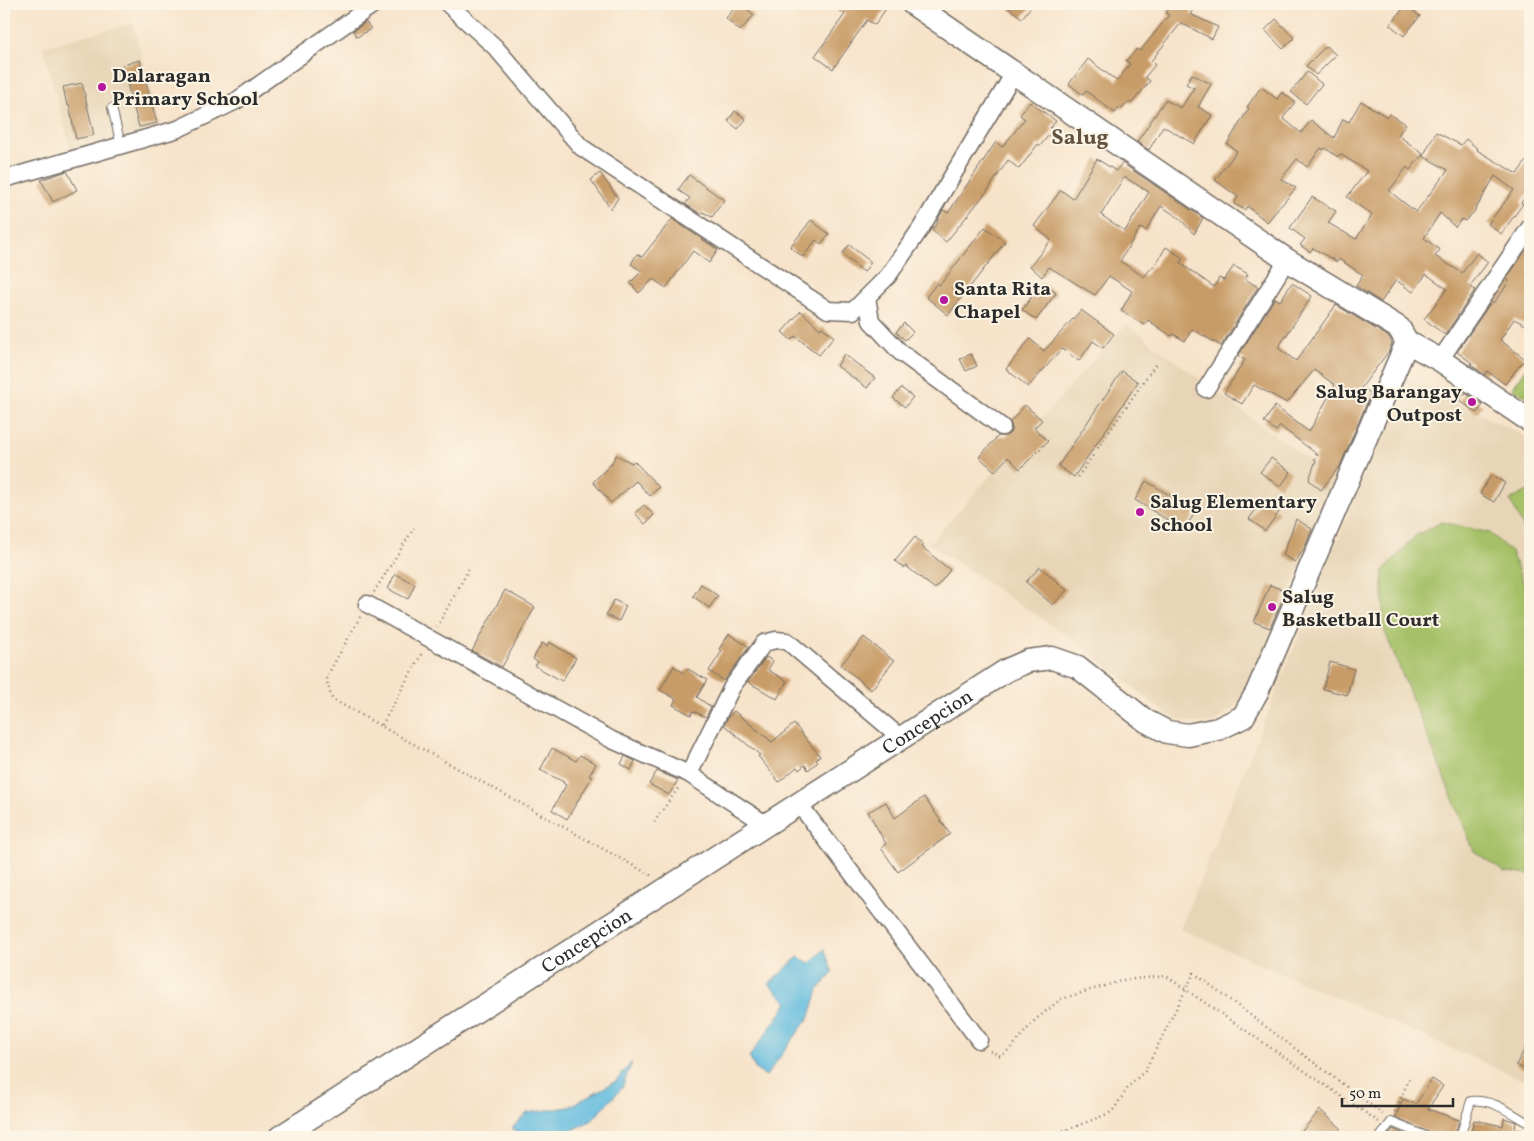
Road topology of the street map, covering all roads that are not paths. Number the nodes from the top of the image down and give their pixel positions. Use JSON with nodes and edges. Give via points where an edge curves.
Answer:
{"nodes":[{"id":1,"x":374,"y":4,"type":"edge"},
{"id":2,"x":448,"y":4,"type":"edge"},
{"id":3,"x":913,"y":4,"type":"edge"},
{"id":4,"x":1014,"y":73,"type":"junction"},
{"id":5,"x":112,"y":108,"type":"dead end"},
{"id":6,"x":121,"y":145,"type":"junction"},
{"id":7,"x":4,"y":179,"type":"edge"},
{"id":8,"x":1530,"y":227,"type":"edge"},
{"id":9,"x":1287,"y":260,"type":"junction"},
{"id":10,"x":867,"y":297,"type":"junction"},
{"id":11,"x":1407,"y":342,"type":"junction"},
{"id":12,"x":1440,"y":360,"type":"junction"},
{"id":13,"x":1206,"y":389,"type":"dead end"},
{"id":14,"x":1530,"y":421,"type":"edge"},
{"id":15,"x":1002,"y":427,"type":"dead end"},
{"id":16,"x":367,"y":604,"type":"road end"},
{"id":17,"x":902,"y":738,"type":"junction"},
{"id":18,"x":689,"y":774,"type":"junction"},
{"id":19,"x":799,"y":804,"type":"junction"},
{"id":20,"x":767,"y":825,"type":"junction"},
{"id":21,"x":979,"y":1040,"type":"road end"},
{"id":22,"x":1530,"y":1124,"type":"edge"},
{"id":23,"x":280,"y":1137,"type":"edge"},
{"id":24,"x":1380,"y":1137,"type":"edge"},
{"id":25,"x":1428,"y":1137,"type":"edge"},
{"id":26,"x":1460,"y":1137,"type":"edge"}],
"edges":[{"from":1,"to":6,"type":"street","via":[[236,101],[178,129]]},
{"from":2,"to":10,"type":"street","via":[[495,47],[581,147],[828,310],[853,311]]},
{"from":3,"to":4,"type":"main road"},
{"from":4,"to":9,"type":"main road"},
{"from":4,"to":10,"type":"street","via":[[921,228],[888,276]]},
{"from":5,"to":6,"type":"lane"},
{"from":6,"to":7,"type":"street"},
{"from":8,"to":12,"type":"street"},
{"from":9,"to":11,"type":"main road","via":[[1399,328]]},
{"from":9,"to":13,"type":"street"},
{"from":10,"to":15,"type":"street","via":[[871,321],[900,352]]},
{"from":11,"to":12,"type":"main road"},
{"from":11,"to":17,"type":"main road","name":"Concepcion","via":[[1257,692],[1243,717],[1218,729],[1188,735],[1167,732],[1146,721],[1078,667],[1052,658],[1028,661],[1007,670]]},
{"from":12,"to":14,"type":"main road"},
{"from":16,"to":18,"type":"street","via":[[612,740]]},
{"from":17,"to":18,"type":"street","via":[[787,641],[776,640],[764,643],[732,687]]},
{"from":17,"to":19,"type":"main road","name":"Concepcion"},
{"from":18,"to":20,"type":"street"},
{"from":19,"to":20,"type":"main road","name":"Concepcion"},
{"from":19,"to":21,"type":"street"},
{"from":20,"to":23,"type":"main road","name":"Concepcion"},
{"from":22,"to":26,"type":"lane","via":[[1492,1103],[1471,1101]]},
{"from":24,"to":25,"type":"lane","via":[[1392,1122]]}]}
